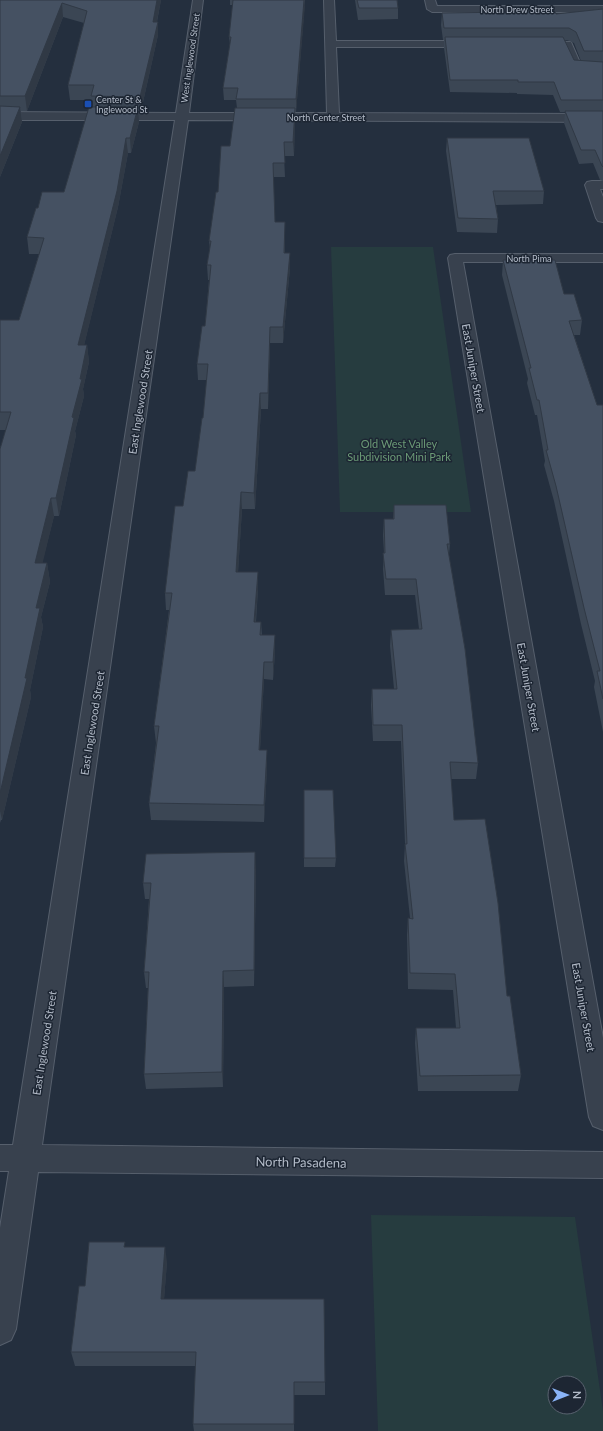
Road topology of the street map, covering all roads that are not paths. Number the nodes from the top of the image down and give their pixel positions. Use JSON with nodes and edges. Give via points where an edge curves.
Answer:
{"nodes":[{"id":1,"x":198,"y":0,"type":"edge"},
{"id":2,"x":329,"y":0,"type":"edge"},
{"id":3,"x":431,"y":4,"type":"edge"},
{"id":4,"x":603,"y":10,"type":"edge"},
{"id":5,"x":331,"y":44,"type":"junction"},
{"id":6,"x":481,"y":44,"type":"edge"},
{"id":7,"x":528,"y":44,"type":"edge"},
{"id":8,"x":603,"y":69,"type":"edge"},
{"id":9,"x":0,"y":116,"type":"edge"},
{"id":10,"x":182,"y":117,"type":"junction"},
{"id":11,"x":333,"y":117,"type":"junction"},
{"id":12,"x":603,"y":118,"type":"edge"},
{"id":13,"x":603,"y":185,"type":"edge"},
{"id":14,"x":603,"y":218,"type":"edge"},
{"id":15,"x":455,"y":258,"type":"joint"},
{"id":16,"x":603,"y":258,"type":"edge"},
{"id":17,"x":603,"y":1117,"type":"edge"},
{"id":18,"x":13,"y":1159,"type":"edge"},
{"id":19,"x":603,"y":1165,"type":"edge"},
{"id":20,"x":0,"y":1329,"type":"edge"}],
"edges":[{"from":1,"to":10,"type":"street","name":"West Inglewood Street"},
{"from":2,"to":5,"type":"street"},
{"from":3,"to":4,"type":"street","name":"North Drew Street"},
{"from":5,"to":6,"type":"street"},
{"from":5,"to":11,"type":"street"},
{"from":7,"to":8,"type":"street","via":[[567,44],[577,69]]},
{"from":9,"to":10,"type":"street","name":"North Center Street"},
{"from":10,"to":11,"type":"street","name":"North Center Street"},
{"from":10,"to":18,"type":"street","name":"East Inglewood Street"},
{"from":11,"to":12,"type":"street","name":"North Center Street"},
{"from":13,"to":14,"type":"street","via":[[592,185]]},
{"from":15,"to":16,"type":"street","name":"North Pima"},
{"from":15,"to":17,"type":"street","name":"East Juniper Street"},
{"from":18,"to":19,"type":"street","name":"North Pasadena"},
{"from":18,"to":20,"type":"street","name":"East Inglewood Street"}]}
